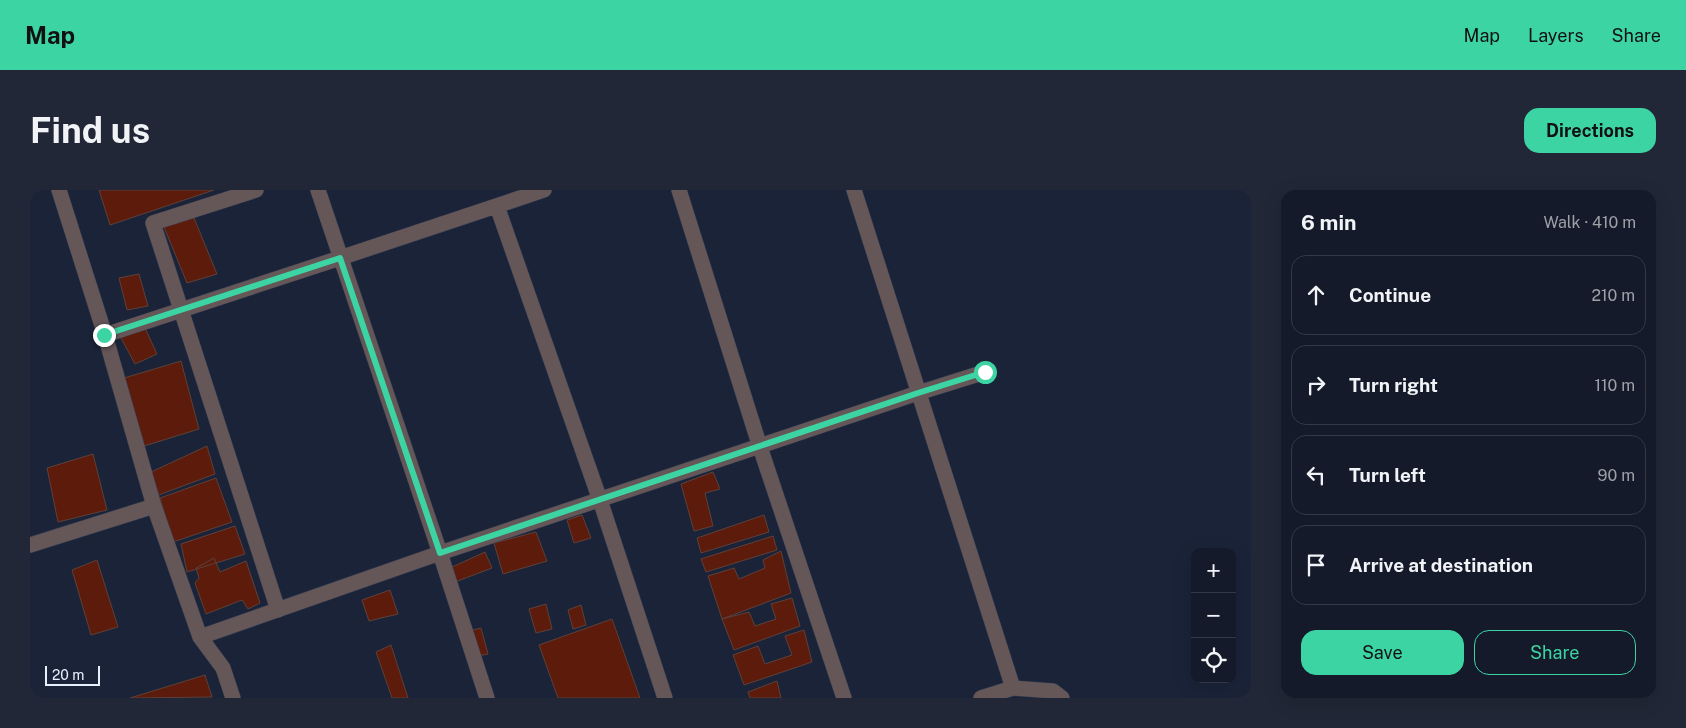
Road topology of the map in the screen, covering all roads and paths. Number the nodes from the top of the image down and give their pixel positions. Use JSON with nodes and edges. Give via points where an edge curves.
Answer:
{"nodes":[{"id":1,"x":59,"y":190,"type":"edge"},
{"id":2,"x":256,"y":190,"type":"edge"},
{"id":3,"x":318,"y":190,"type":"edge"},
{"id":4,"x":544,"y":190,"type":"edge"},
{"id":5,"x":679,"y":190,"type":"edge"},
{"id":6,"x":854,"y":190,"type":"edge"},
{"id":7,"x":497,"y":206,"type":"junction"},
{"id":8,"x":340,"y":258,"type":"junction"},
{"id":9,"x":181,"y":310,"type":"junction"},
{"id":10,"x":104,"y":335,"type":"junction"},
{"id":11,"x":985,"y":372,"type":"dead end"},
{"id":12,"x":918,"y":393,"type":"junction"},
{"id":13,"x":760,"y":447,"type":"junction"},
{"id":14,"x":600,"y":500,"type":"junction"},
{"id":15,"x":154,"y":506,"type":"junction"},
{"id":16,"x":30,"y":545,"type":"edge"},
{"id":17,"x":440,"y":553,"type":"junction"},
{"id":18,"x":278,"y":610,"type":"junction"},
{"id":19,"x":200,"y":637,"type":"junction"},
{"id":20,"x":1013,"y":688,"type":"junction"},
{"id":21,"x":233,"y":698,"type":"edge"},
{"id":22,"x":487,"y":698,"type":"edge"},
{"id":23,"x":665,"y":698,"type":"edge"},
{"id":24,"x":844,"y":698,"type":"edge"},
{"id":25,"x":981,"y":698,"type":"edge"},
{"id":26,"x":1062,"y":698,"type":"edge"}],
"edges":[{"from":1,"to":10,"type":"street"},
{"from":2,"to":9,"type":"street","via":[[153,223]]},
{"from":3,"to":8,"type":"street"},
{"from":4,"to":7,"type":"street"},
{"from":5,"to":13,"type":"street"},
{"from":6,"to":12,"type":"street"},
{"from":7,"to":8,"type":"street"},
{"from":7,"to":14,"type":"street"},
{"from":8,"to":9,"type":"street"},
{"from":8,"to":17,"type":"street"},
{"from":9,"to":10,"type":"street"},
{"from":9,"to":18,"type":"street"},
{"from":10,"to":15,"type":"street"},
{"from":11,"to":12,"type":"street"},
{"from":12,"to":13,"type":"street"},
{"from":12,"to":20,"type":"street"},
{"from":13,"to":14,"type":"street"},
{"from":13,"to":24,"type":"street"},
{"from":14,"to":17,"type":"street"},
{"from":14,"to":23,"type":"street"},
{"from":15,"to":16,"type":"street"},
{"from":15,"to":19,"type":"street"},
{"from":17,"to":18,"type":"street"},
{"from":17,"to":22,"type":"street"},
{"from":18,"to":19,"type":"street"},
{"from":19,"to":21,"type":"street","via":[[223,668]]},
{"from":20,"to":25,"type":"street"},
{"from":20,"to":26,"type":"street","via":[[1052,691]]}]}
